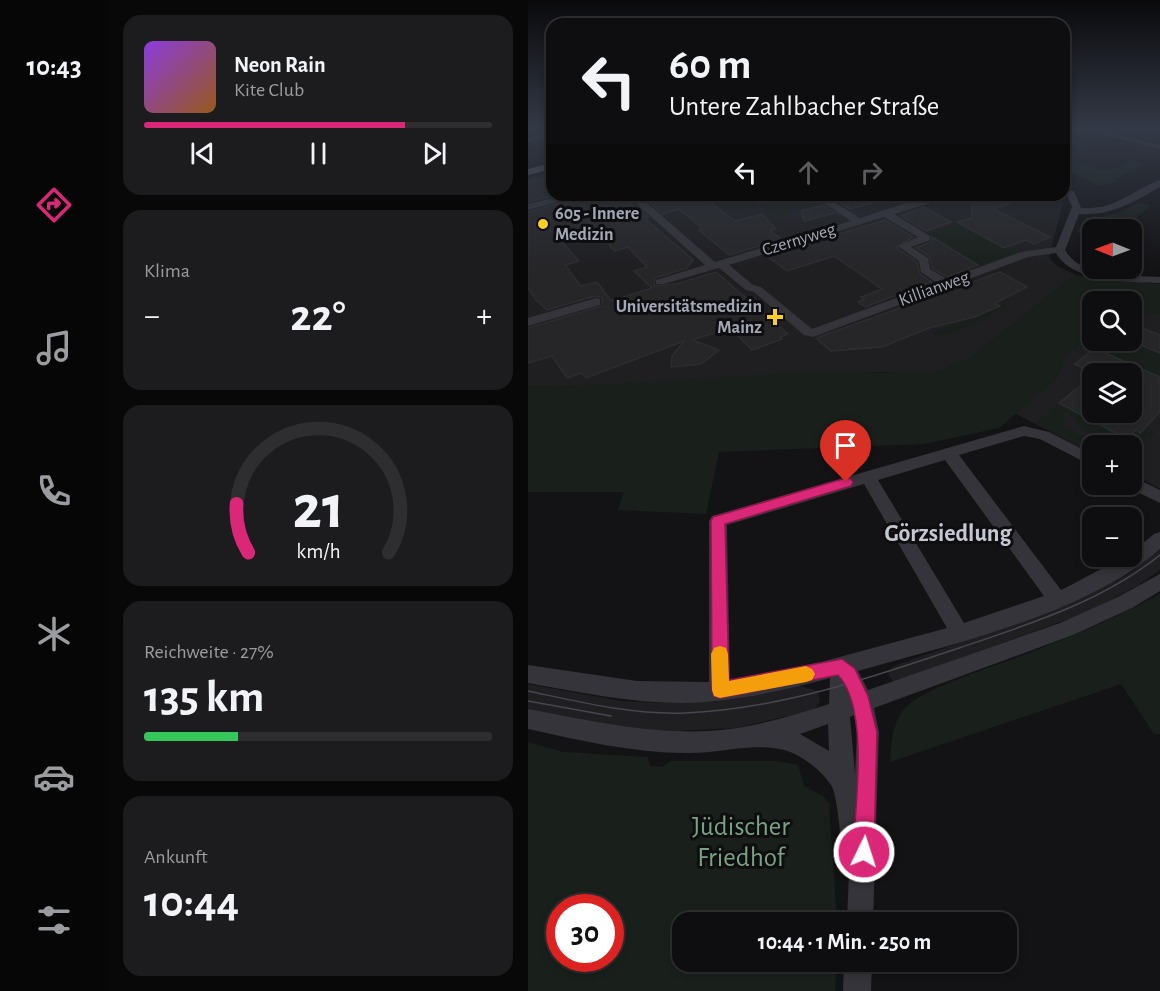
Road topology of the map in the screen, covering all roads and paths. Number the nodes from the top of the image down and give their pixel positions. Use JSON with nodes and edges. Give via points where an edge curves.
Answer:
{"nodes":[{"id":1,"x":1160,"y":183,"type":"edge"},
{"id":2,"x":1070,"y":192,"type":"edge"},
{"id":3,"x":1070,"y":195,"type":"edge"},
{"id":4,"x":553,"y":201,"type":"edge"},
{"id":5,"x":639,"y":201,"type":"edge"},
{"id":6,"x":826,"y":201,"type":"edge"},
{"id":7,"x":924,"y":201,"type":"edge"},
{"id":8,"x":1122,"y":205,"type":"junction"},
{"id":9,"x":528,"y":207,"type":"edge"},
{"id":10,"x":1077,"y":211,"type":"junction"},
{"id":11,"x":886,"y":214,"type":"junction"},
{"id":12,"x":859,"y":222,"type":"junction"},
{"id":13,"x":1060,"y":250,"type":"junction"},
{"id":14,"x":717,"y":265,"type":"junction"},
{"id":15,"x":1160,"y":280,"type":"edge"},
{"id":16,"x":660,"y":282,"type":"dead end"},
{"id":17,"x":946,"y":284,"type":"junction"},
{"id":18,"x":596,"y":302,"type":"dead end"},
{"id":19,"x":528,"y":322,"type":"edge"},
{"id":20,"x":948,"y":452,"type":"junction"},
{"id":21,"x":1082,"y":456,"type":"edge"},
{"id":22,"x":868,"y":476,"type":"junction"},
{"id":23,"x":1142,"y":488,"type":"edge"},
{"id":24,"x":1160,"y":497,"type":"edge"},
{"id":25,"x":1160,"y":539,"type":"edge"},
{"id":26,"x":1160,"y":581,"type":"edge"},
{"id":27,"x":1058,"y":600,"type":"junction"},
{"id":28,"x":960,"y":633,"type":"junction"},
{"id":29,"x":842,"y":666,"type":"junction"},
{"id":30,"x":528,"y":674,"type":"edge"},
{"id":31,"x":720,"y":690,"type":"junction"},
{"id":32,"x":862,"y":702,"type":"junction"},
{"id":33,"x":839,"y":710,"type":"junction"},
{"id":34,"x":528,"y":719,"type":"edge"},
{"id":35,"x":745,"y":737,"type":"junction"},
{"id":36,"x":844,"y":784,"type":"junction"},
{"id":37,"x":861,"y":892,"type":"junction"},
{"id":38,"x":860,"y":912,"type":"edge"},
{"id":39,"x":858,"y":972,"type":"edge"},
{"id":40,"x":857,"y":991,"type":"edge"}],
"edges":[{"from":1,"to":8,"type":"street"},
{"from":2,"to":8,"type":"street","via":[[1101,204]]},
{"from":3,"to":10,"type":"street"},
{"from":4,"to":9,"type":"street"},
{"from":5,"to":14,"type":"street"},
{"from":6,"to":12,"type":"street"},
{"from":7,"to":11,"type":"street","name":"Czernyweg"},
{"from":8,"to":10,"type":"street","via":[[1105,211]]},
{"from":10,"to":13,"type":"street"},
{"from":11,"to":12,"type":"street","name":"Czernyweg"},
{"from":11,"to":17,"type":"street","via":[[926,238],[903,246],[924,260],[925,270]]},
{"from":12,"to":14,"type":"street","name":"Czernyweg"},
{"from":13,"to":15,"type":"street","via":[[1064,260],[1087,271]]},
{"from":13,"to":17,"type":"street","name":"Killianweg","via":[[1034,251]]},
{"from":14,"to":16,"type":"street","name":"Czernyweg"},
{"from":14,"to":17,"type":"street","name":"Killianweg","via":[[757,289],[808,332]]},
{"from":18,"to":19,"type":"street"},
{"from":20,"to":21,"type":"street","via":[[1024,431],[1044,435]]},
{"from":20,"to":22,"type":"street"},
{"from":20,"to":27,"type":"street"},
{"from":22,"to":28,"type":"street"},
{"from":22,"to":31,"type":"street","via":[[718,521]]},
{"from":23,"to":24,"type":"street"},
{"from":25,"to":27,"type":"street","via":[[1119,571]]},
{"from":26,"to":32,"type":"street","via":[[1116,608],[1058,634]]},
{"from":27,"to":28,"type":"street"},
{"from":28,"to":29,"type":"street"},
{"from":29,"to":31,"type":"street"},
{"from":29,"to":32,"type":"street"},
{"from":29,"to":33,"type":"street"},
{"from":30,"to":31,"type":"street","via":[[628,691]]},
{"from":32,"to":33,"type":"street"},
{"from":32,"to":37,"type":"street","via":[[868,741]]},
{"from":33,"to":35,"type":"street"},
{"from":33,"to":36,"type":"street"},
{"from":34,"to":35,"type":"street","via":[[663,742]]},
{"from":35,"to":36,"type":"street","via":[[800,743],[826,761]]},
{"from":36,"to":37,"type":"street"},
{"from":37,"to":38,"type":"street"},
{"from":39,"to":40,"type":"street"}]}
